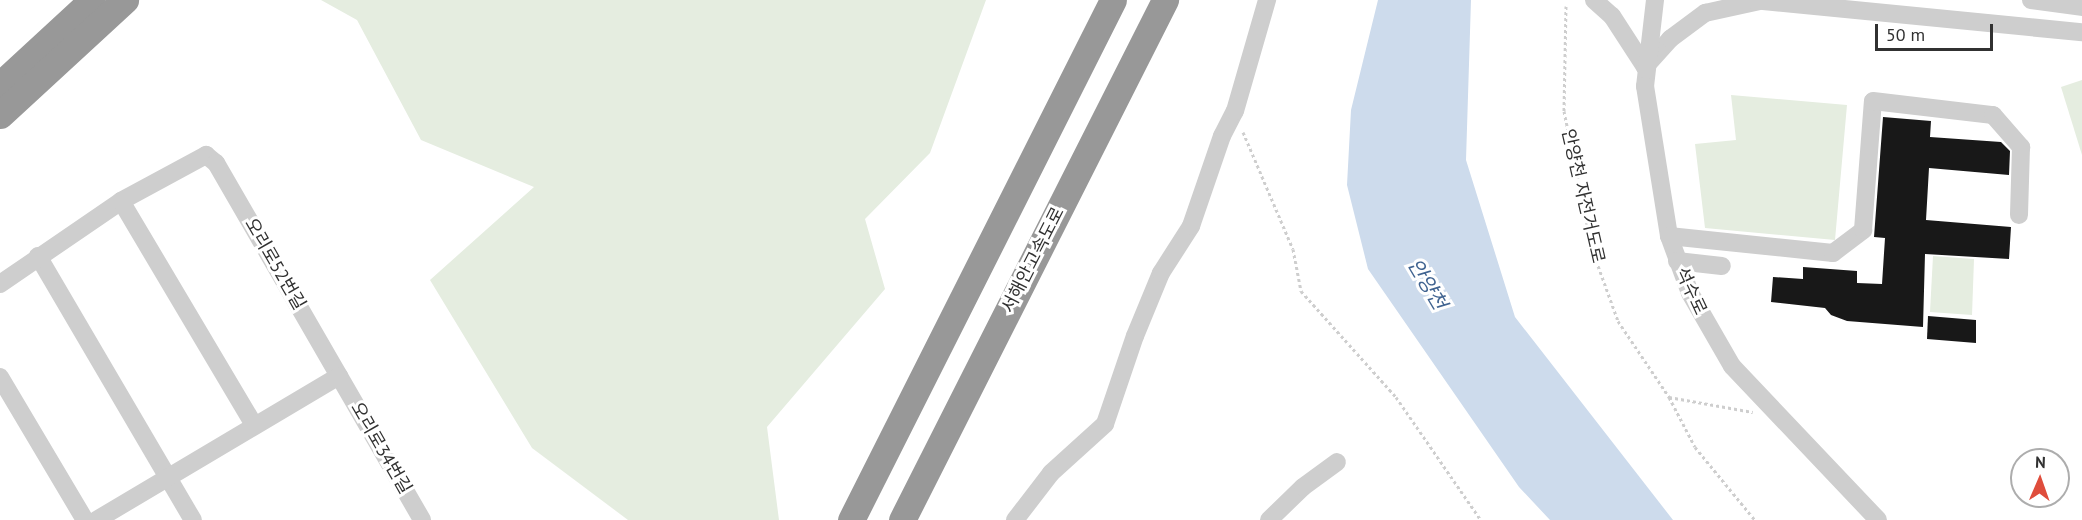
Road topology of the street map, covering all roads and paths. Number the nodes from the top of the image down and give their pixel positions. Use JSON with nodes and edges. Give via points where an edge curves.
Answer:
{"nodes":[{"id":1,"x":92,"y":0,"type":"edge"},
{"id":2,"x":125,"y":0,"type":"edge"},
{"id":3,"x":1113,"y":0,"type":"edge"},
{"id":4,"x":1165,"y":0,"type":"edge"},
{"id":5,"x":1267,"y":0,"type":"edge"},
{"id":6,"x":1594,"y":0,"type":"edge"},
{"id":7,"x":1655,"y":0,"type":"edge"},
{"id":8,"x":2031,"y":0,"type":"edge"},
{"id":9,"x":1756,"y":1,"type":"edge"},
{"id":10,"x":1566,"y":6,"type":"dead end"},
{"id":11,"x":2082,"y":7,"type":"edge"},
{"id":12,"x":2082,"y":32,"type":"edge"},
{"id":13,"x":1646,"y":67,"type":"junction"},
{"id":14,"x":0,"y":85,"type":"edge"},
{"id":15,"x":1236,"y":111,"type":"junction"},
{"id":16,"x":0,"y":115,"type":"edge"},
{"id":17,"x":121,"y":201,"type":"junction"},
{"id":18,"x":2019,"y":215,"type":"dead end"},
{"id":19,"x":1669,"y":236,"type":"junction"},
{"id":20,"x":38,"y":256,"type":"junction"},
{"id":21,"x":1677,"y":261,"type":"junction"},
{"id":22,"x":1722,"y":266,"type":"dead end"},
{"id":23,"x":0,"y":284,"type":"edge"},
{"id":24,"x":339,"y":376,"type":"junction"},
{"id":25,"x":0,"y":377,"type":"edge"},
{"id":26,"x":1669,"y":397,"type":"junction"},
{"id":27,"x":1780,"y":417,"type":"junction"},
{"id":28,"x":254,"y":425,"type":"junction"},
{"id":29,"x":1338,"y":462,"type":"dead end"},
{"id":30,"x":168,"y":476,"type":"junction"},
{"id":31,"x":85,"y":520,"type":"edge"},
{"id":32,"x":96,"y":520,"type":"edge"},
{"id":33,"x":193,"y":520,"type":"edge"},
{"id":34,"x":422,"y":520,"type":"edge"},
{"id":35,"x":851,"y":520,"type":"edge"},
{"id":36,"x":902,"y":520,"type":"edge"},
{"id":37,"x":1015,"y":520,"type":"edge"},
{"id":38,"x":1269,"y":520,"type":"edge"},
{"id":39,"x":1481,"y":520,"type":"edge"},
{"id":40,"x":1755,"y":520,"type":"edge"},
{"id":41,"x":1878,"y":520,"type":"edge"}],
"edges":[{"from":1,"to":14,"type":"highway"},
{"from":2,"to":16,"type":"highway"},
{"from":3,"to":35,"type":"highway"},
{"from":4,"to":36,"type":"highway","name":"서해안고속도로"},
{"from":5,"to":15,"type":"street"},
{"from":6,"to":13,"type":"street","via":[[1612,16]]},
{"from":7,"to":13,"type":"street","name":"석수로"},
{"from":8,"to":11,"type":"street"},
{"from":9,"to":12,"type":"street"},
{"from":9,"to":13,"type":"street","via":[[1705,13],[1670,39]]},
{"from":10,"to":26,"type":"path","name":"안양천 자전거도로","via":[[1564,111],[1592,249],[1618,321]]},
{"from":13,"to":19,"type":"street","name":"석수로","via":[[1650,124]]},
{"from":15,"to":37,"type":"street","via":[[1222,136],[1191,226],[1161,273],[1105,424],[1051,473]]},
{"from":15,"to":39,"type":"path","via":[[1293,249],[1301,291],[1396,397]]},
{"from":17,"to":20,"type":"street","name":"오리로52번길"},
{"from":17,"to":24,"type":"street","name":"오리로52번길","via":[[198,158],[206,155],[216,163]]},
{"from":17,"to":28,"type":"street"},
{"from":18,"to":19,"type":"street","via":[[2021,147],[1993,115],[1873,101],[1863,230],[1833,253]]},
{"from":19,"to":21,"type":"street","name":"석수로"},
{"from":20,"to":23,"type":"street","name":"오리로52번길"},
{"from":20,"to":30,"type":"street"},
{"from":21,"to":22,"type":"street"},
{"from":21,"to":27,"type":"street","name":"석수로","via":[[1704,320],[1732,366]]},
{"from":24,"to":28,"type":"street"},
{"from":24,"to":34,"type":"street","name":"오리로34번길"},
{"from":25,"to":31,"type":"street"},
{"from":26,"to":27,"type":"path"},
{"from":26,"to":40,"type":"path","name":"안양천 자전거도로","via":[[1695,447]]},
{"from":27,"to":41,"type":"street","name":"석수로"},
{"from":28,"to":30,"type":"street"},
{"from":29,"to":38,"type":"street","via":[[1303,487]]},
{"from":30,"to":32,"type":"street"},
{"from":30,"to":33,"type":"street"}]}
